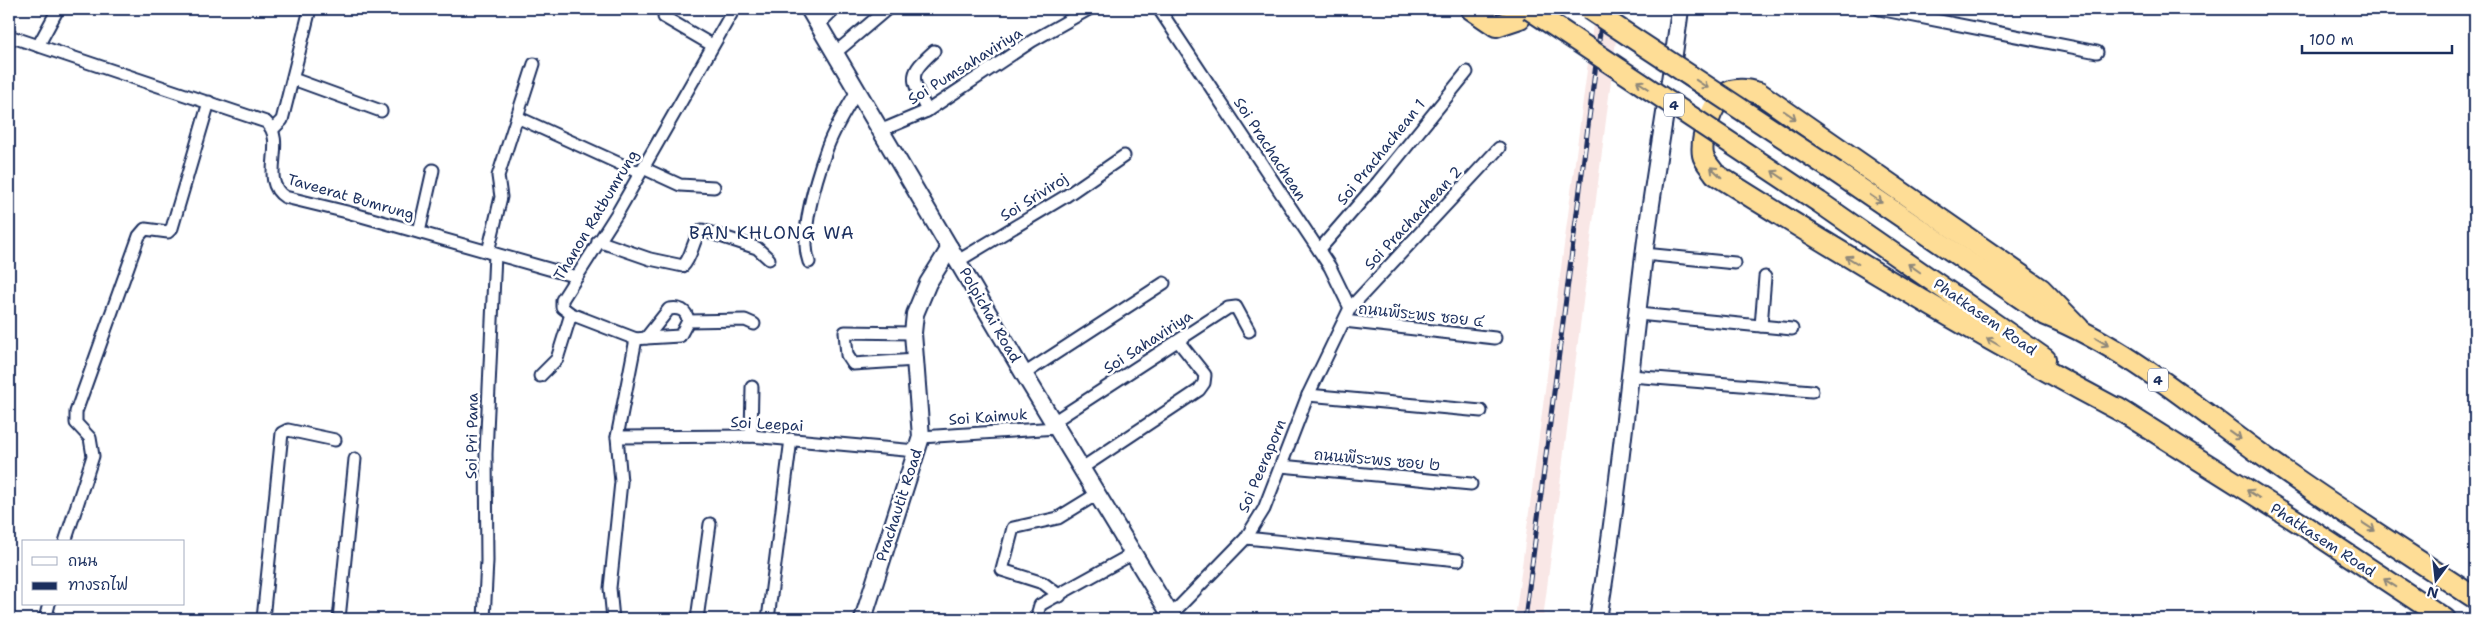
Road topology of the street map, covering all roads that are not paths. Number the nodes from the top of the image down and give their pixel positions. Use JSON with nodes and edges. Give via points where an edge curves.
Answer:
{"nodes":[{"id":1,"x":58,"y":9,"type":"edge"},
{"id":2,"x":310,"y":9,"type":"edge"},
{"id":3,"x":734,"y":9,"type":"edge"},
{"id":4,"x":809,"y":9,"type":"edge"},
{"id":5,"x":834,"y":9,"type":"edge"},
{"id":6,"x":887,"y":9,"type":"edge"},
{"id":7,"x":1089,"y":9,"type":"edge"},
{"id":8,"x":1160,"y":9,"type":"edge"},
{"id":9,"x":1471,"y":9,"type":"edge"},
{"id":10,"x":1523,"y":9,"type":"edge"},
{"id":11,"x":1529,"y":9,"type":"edge"},
{"id":12,"x":1589,"y":9,"type":"edge"},
{"id":13,"x":1680,"y":9,"type":"edge"},
{"id":14,"x":1887,"y":10,"type":"edge"},
{"id":15,"x":664,"y":17,"type":"dead end"},
{"id":16,"x":819,"y":24,"type":"junction"},
{"id":17,"x":9,"y":36,"type":"edge"},
{"id":18,"x":712,"y":45,"type":"junction"},
{"id":19,"x":38,"y":46,"type":"junction"},
{"id":20,"x":934,"y":51,"type":"dead end"},
{"id":21,"x":2097,"y":52,"type":"dead end"},
{"id":22,"x":835,"y":53,"type":"junction"},
{"id":23,"x":534,"y":64,"type":"dead end"},
{"id":24,"x":1467,"y":72,"type":"dead end"},
{"id":25,"x":293,"y":79,"type":"junction"},
{"id":26,"x":1671,"y":87,"type":"junction"},
{"id":27,"x":858,"y":89,"type":"junction"},
{"id":28,"x":209,"y":102,"type":"junction"},
{"id":29,"x":380,"y":111,"type":"dead end"},
{"id":30,"x":927,"y":111,"type":"junction"},
{"id":31,"x":1711,"y":114,"type":"junction"},
{"id":32,"x":517,"y":117,"type":"junction"},
{"id":33,"x":273,"y":129,"type":"junction"},
{"id":34,"x":882,"y":130,"type":"junction"},
{"id":35,"x":1499,"y":148,"type":"dead end"},
{"id":36,"x":1124,"y":156,"type":"dead end"},
{"id":37,"x":432,"y":170,"type":"dead end"},
{"id":38,"x":642,"y":171,"type":"junction"},
{"id":39,"x":714,"y":187,"type":"dead end"},
{"id":40,"x":418,"y":232,"type":"junction"},
{"id":41,"x":598,"y":240,"type":"junction"},
{"id":42,"x":1319,"y":250,"type":"junction"},
{"id":43,"x":491,"y":253,"type":"junction"},
{"id":44,"x":954,"y":254,"type":"junction"},
{"id":45,"x":1644,"y":254,"type":"junction"},
{"id":46,"x":768,"y":259,"type":"dead end"},
{"id":47,"x":809,"y":262,"type":"dead end"},
{"id":48,"x":1735,"y":263,"type":"dead end"},
{"id":49,"x":577,"y":277,"type":"junction"},
{"id":50,"x":1765,"y":277,"type":"dead end"},
{"id":51,"x":1164,"y":282,"type":"dead end"},
{"id":52,"x":1350,"y":308,"type":"junction"},
{"id":53,"x":571,"y":314,"type":"junction"},
{"id":54,"x":1638,"y":314,"type":"junction"},
{"id":55,"x":1344,"y":321,"type":"junction"},
{"id":56,"x":688,"y":322,"type":"junction"},
{"id":57,"x":754,"y":324,"type":"dead end"},
{"id":58,"x":1761,"y":326,"type":"junction"},
{"id":59,"x":2079,"y":328,"type":"junction"},
{"id":60,"x":1792,"y":329,"type":"dead end"},
{"id":61,"x":1250,"y":331,"type":"dead end"},
{"id":62,"x":913,"y":333,"type":"junction"},
{"id":63,"x":1495,"y":338,"type":"dead end"},
{"id":64,"x":641,"y":339,"type":"junction"},
{"id":65,"x":1178,"y":341,"type":"junction"},
{"id":66,"x":916,"y":360,"type":"junction"},
{"id":67,"x":1024,"y":374,"type":"junction"},
{"id":68,"x":540,"y":376,"type":"dead end"},
{"id":69,"x":1631,"y":376,"type":"junction"},
{"id":70,"x":752,"y":387,"type":"dead end"},
{"id":71,"x":1812,"y":391,"type":"dead end"},
{"id":72,"x":1308,"y":395,"type":"junction"},
{"id":73,"x":1481,"y":411,"type":"dead end"},
{"id":74,"x":2128,"y":415,"type":"junction"},
{"id":75,"x":1055,"y":425,"type":"junction"},
{"id":76,"x":751,"y":436,"type":"junction"},
{"id":77,"x":616,"y":437,"type":"junction"},
{"id":78,"x":791,"y":439,"type":"junction"},
{"id":79,"x":335,"y":440,"type":"dead end"},
{"id":80,"x":918,"y":444,"type":"junction"},
{"id":81,"x":355,"y":459,"type":"dead end"},
{"id":82,"x":1280,"y":466,"type":"junction"},
{"id":83,"x":1082,"y":468,"type":"junction"},
{"id":84,"x":1471,"y":484,"type":"dead end"},
{"id":85,"x":1097,"y":494,"type":"junction"},
{"id":86,"x":710,"y":524,"type":"dead end"},
{"id":87,"x":1246,"y":538,"type":"junction"},
{"id":88,"x":66,"y":540,"type":"edge"},
{"id":89,"x":1134,"y":553,"type":"junction"},
{"id":90,"x":1458,"y":560,"type":"dead end"},
{"id":91,"x":1060,"y":596,"type":"junction"},
{"id":92,"x":2475,"y":598,"type":"edge"},
{"id":93,"x":49,"y":606,"type":"edge"},
{"id":94,"x":1172,"y":617,"type":"edge"},
{"id":95,"x":617,"y":618,"type":"edge"},
{"id":96,"x":46,"y":619,"type":"edge"},
{"id":97,"x":263,"y":619,"type":"edge"},
{"id":98,"x":339,"y":619,"type":"edge"},
{"id":99,"x":484,"y":619,"type":"edge"},
{"id":100,"x":697,"y":619,"type":"edge"},
{"id":101,"x":768,"y":619,"type":"edge"},
{"id":102,"x":863,"y":619,"type":"edge"},
{"id":103,"x":1036,"y":619,"type":"edge"},
{"id":104,"x":1598,"y":619,"type":"edge"},
{"id":105,"x":2445,"y":619,"type":"edge"}],
"edges":[{"from":1,"to":19,"type":"street"},
{"from":2,"to":25,"type":"street"},
{"from":3,"to":18,"type":"street","name":"Thanon Ratbumrung"},
{"from":4,"to":16,"type":"street","name":"Polpichai Road"},
{"from":5,"to":16,"type":"street"},
{"from":6,"to":22,"type":"street"},
{"from":7,"to":30,"type":"street","name":"Soi Pumsahaviriya","via":[[1032,41]]},
{"from":8,"to":42,"type":"street","name":"Soi Prachachean"},
{"from":9,"to":10,"type":"highway","via":[[1496,26],[1520,18]]},
{"from":74,"to":11,"type":"highway","name":"Phatkasem Road","number":"4","one_way":true,"bridge":true,"via":[[1819,202]]},
{"from":12,"to":59,"type":"highway","number":"4","one_way":true,"bridge":true,"via":[[2046,315]]},
{"from":13,"to":26,"type":"street"},
{"from":14,"to":21,"type":"street"},
{"from":15,"to":18,"type":"street"},
{"from":16,"to":22,"type":"street","name":"Polpichai Road"},
{"from":17,"to":19,"type":"street"},
{"from":18,"to":38,"type":"street","name":"Thanon Ratbumrung"},
{"from":19,"to":28,"type":"street"},
{"from":20,"to":30,"type":"street","via":[[914,73]]},
{"from":22,"to":27,"type":"street","name":"Polpichai Road"},
{"from":23,"to":32,"type":"street","name":"Soi Pri Pana"},
{"from":24,"to":42,"type":"street","name":"Soi Prachachean 1"},
{"from":25,"to":29,"type":"street"},
{"from":25,"to":33,"type":"street","via":[[282,120]]},
{"from":26,"to":31,"type":"street"},
{"from":26,"to":45,"type":"street"},
{"from":27,"to":34,"type":"street","name":"Polpichai Road"},
{"from":27,"to":47,"type":"street","via":[[826,151],[804,236]]},
{"from":28,"to":33,"type":"street","via":[[266,122]]},
{"from":28,"to":88,"type":"street","via":[[172,228],[168,232],[145,229],[139,236],[76,412],[76,423],[90,438],[93,456]]},
{"from":30,"to":34,"type":"street","name":"Soi Pumsahaviriya"},
{"from":31,"to":59,"type":"highway","one_way":true,"via":[[1725,94],[1742,89],[1759,93],[2041,289]]},
{"from":74,"to":31,"type":"highway","one_way":true,"via":[[2000,347],[1858,264],[1715,174],[1703,156],[1703,142]]},
{"from":32,"to":38,"type":"street"},
{"from":32,"to":43,"type":"street","name":"Soi Pri Pana","via":[[498,176],[500,197]]},
{"from":33,"to":40,"type":"street","name":"Taveerat Bumrung","via":[[273,183],[276,192]]},
{"from":34,"to":44,"type":"street","name":"Polpichai Road"},
{"from":35,"to":52,"type":"street","name":"Soi Prachachean 2"},
{"from":36,"to":44,"type":"street","name":"Soi Sriviroj","via":[[1066,196]]},
{"from":37,"to":40,"type":"street"},
{"from":38,"to":39,"type":"street","via":[[680,185]]},
{"from":38,"to":41,"type":"street","name":"Thanon Ratbumrung"},
{"from":40,"to":43,"type":"street","name":"Taveerat Bumrung"},
{"from":41,"to":46,"type":"street","via":[[650,259],[683,266],[697,234],[702,230],[756,248]]},
{"from":41,"to":49,"type":"street","name":"Thanon Ratbumrung"},
{"from":42,"to":52,"type":"street","name":"Soi Prachachean"},
{"from":43,"to":49,"type":"street","name":"Taveerat Bumrung"},
{"from":43,"to":99,"type":"street","name":"Soi Pri Pana"},
{"from":44,"to":62,"type":"street","name":"Prachautit Road","via":[[928,283],[915,314]]},
{"from":44,"to":67,"type":"street","name":"Polpichai Road"},
{"from":45,"to":48,"type":"street"},
{"from":45,"to":54,"type":"street"},
{"from":49,"to":53,"type":"street","name":"Thanon Ratbumrung","via":[[562,300],[562,307]]},
{"from":50,"to":58,"type":"street"},
{"from":51,"to":67,"type":"street"},
{"from":52,"to":55,"type":"street","name":"Soi Peeraporn"},
{"from":53,"to":64,"type":"street"},
{"from":53,"to":68,"type":"street","via":[[557,359]]},
{"from":54,"to":58,"type":"street"},
{"from":54,"to":69,"type":"street"},
{"from":55,"to":63,"type":"street","name":"ถนนพีระพร ซอย ๔"},
{"from":55,"to":72,"type":"street","name":"Soi Peeraporn"},
{"from":56,"to":57,"type":"street","via":[[745,320]]},
{"from":56,"to":64,"type":"street","via":[[680,336]]},
{"from":56,"to":64,"type":"street","via":[[688,315],[682,310],[669,309]]},
{"from":58,"to":60,"type":"street"},
{"from":59,"to":92,"type":"highway","number":"4","one_way":true,"via":[[2121,353],[2285,472]]},
{"from":61,"to":65,"type":"street","name":"Soi Sahaviriya","via":[[1233,306]]},
{"from":62,"to":66,"type":"street","name":"Prachautit Road"},
{"from":62,"to":66,"type":"street","via":[[845,332],[847,355],[853,364]]},
{"from":64,"to":77,"type":"street"},
{"from":65,"to":75,"type":"street","name":"Soi Sahaviriya"},
{"from":65,"to":83,"type":"street","via":[[1205,375],[1199,390]]},
{"from":66,"to":80,"type":"street","name":"Prachautit Road"},
{"from":67,"to":75,"type":"street","name":"Polpichai Road"},
{"from":69,"to":71,"type":"street"},
{"from":69,"to":104,"type":"street","via":[[1614,526]]},
{"from":70,"to":76,"type":"street"},
{"from":72,"to":73,"type":"street"},
{"from":72,"to":82,"type":"street","name":"Soi Peeraporn"},
{"from":105,"to":74,"type":"highway","name":"Phatkasem Road","number":"4","one_way":true},
{"from":75,"to":80,"type":"street","name":"Soi Kaimuk"},
{"from":75,"to":83,"type":"street","name":"Polpichai Road"},
{"from":76,"to":77,"type":"street","name":"Soi Leepai"},
{"from":76,"to":78,"type":"street","name":"Soi Leepai"},
{"from":77,"to":95,"type":"street","via":[[621,482],[610,588]]},
{"from":78,"to":80,"type":"street","name":"Soi Leepai"},
{"from":78,"to":101,"type":"street"},
{"from":79,"to":97,"type":"street","via":[[288,430],[282,433]]},
{"from":80,"to":102,"type":"street","name":"Prachautit Road"},
{"from":81,"to":98,"type":"street"},
{"from":82,"to":84,"type":"street","name":"ถนนพีระพร ซอย ๒"},
{"from":82,"to":87,"type":"street","name":"Soi Peeraporn","via":[[1264,509]]},
{"from":83,"to":85,"type":"street","name":"Polpichai Road"},
{"from":85,"to":89,"type":"street","name":"Polpichai Road"},
{"from":85,"to":91,"type":"street","via":[[1058,518],[1013,528],[1002,570],[1043,584]]},
{"from":86,"to":100,"type":"street"},
{"from":87,"to":90,"type":"street","via":[[1423,561]]},
{"from":87,"to":94,"type":"street","name":"Soi Peeraporn"},
{"from":89,"to":91,"type":"street"},
{"from":89,"to":94,"type":"street","name":"Polpichai Road"},
{"from":91,"to":103,"type":"street","via":[[1040,605]]},
{"from":93,"to":96,"type":"street"}]}
